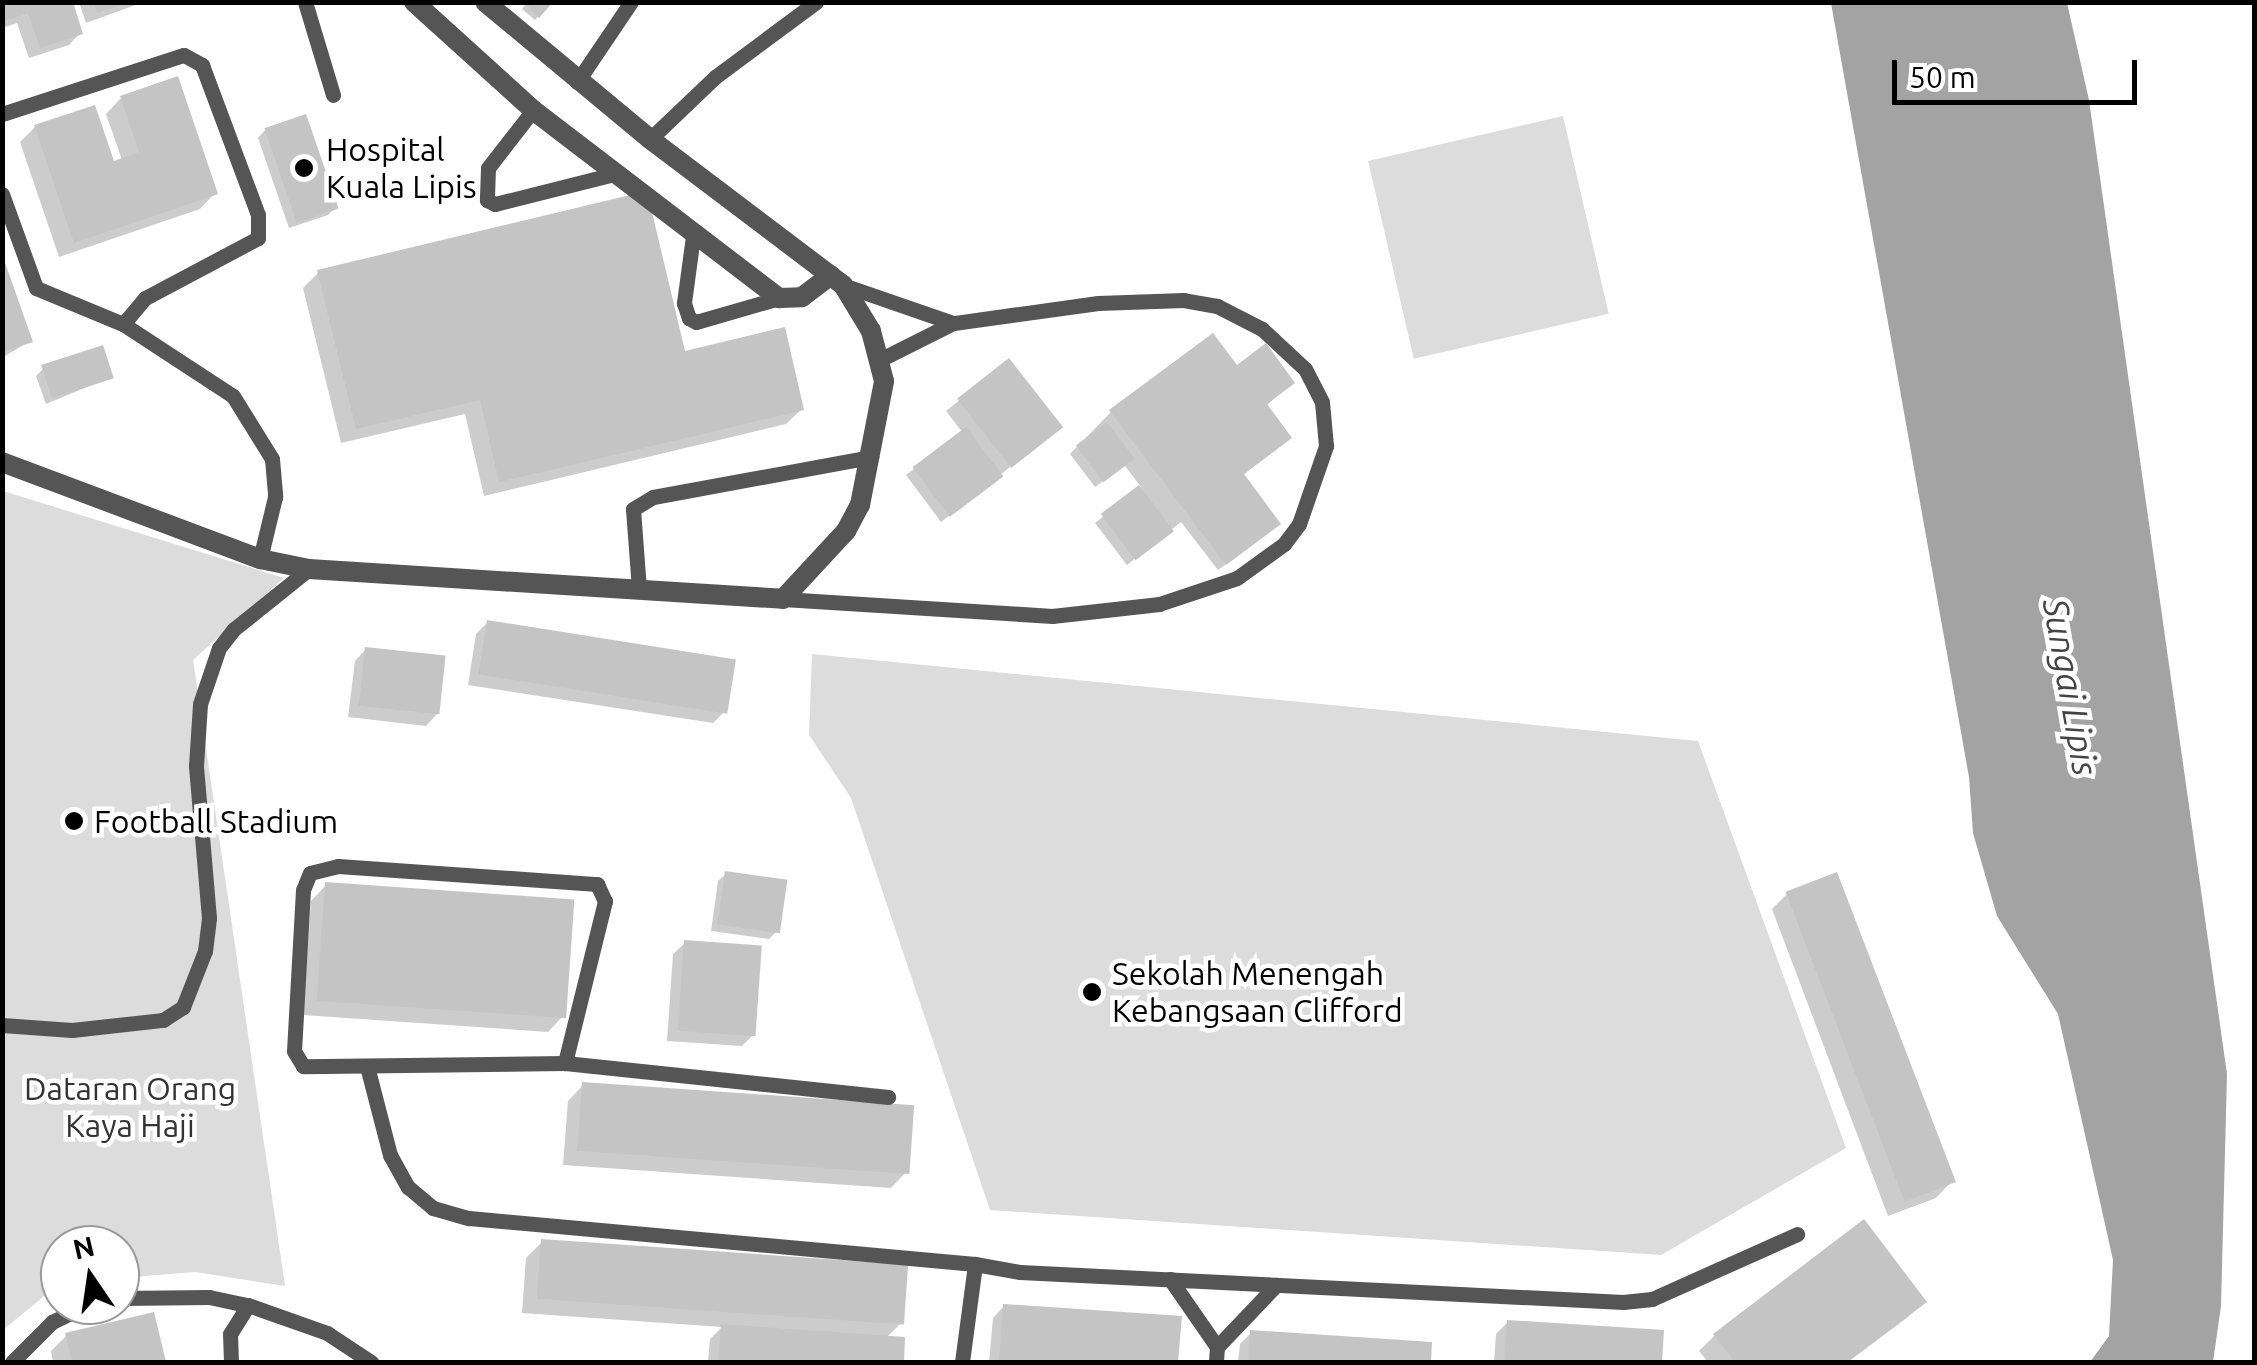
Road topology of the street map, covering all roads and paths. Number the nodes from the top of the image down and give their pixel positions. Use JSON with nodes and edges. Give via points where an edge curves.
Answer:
{"nodes":[{"id":1,"x":305,"y":2,"type":"edge"},
{"id":2,"x":414,"y":2,"type":"edge"},
{"id":3,"x":485,"y":2,"type":"edge"},
{"id":4,"x":631,"y":2,"type":"edge"},
{"id":5,"x":816,"y":2,"type":"edge"},
{"id":6,"x":577,"y":82,"type":"junction"},
{"id":7,"x":333,"y":95,"type":"dead end"},
{"id":8,"x":533,"y":110,"type":"junction"},
{"id":9,"x":2,"y":114,"type":"edge"},
{"id":10,"x":650,"y":139,"type":"junction"},
{"id":11,"x":614,"y":174,"type":"junction"},
{"id":12,"x":2,"y":194,"type":"edge"},
{"id":13,"x":693,"y":236,"type":"junction"},
{"id":14,"x":837,"y":280,"type":"junction"},
{"id":15,"x":779,"y":298,"type":"junction"},
{"id":16,"x":953,"y":323,"type":"junction"},
{"id":17,"x":124,"y":324,"type":"junction"},
{"id":18,"x":882,"y":358,"type":"junction"},
{"id":19,"x":871,"y":457,"type":"junction"},
{"id":20,"x":2,"y":462,"type":"edge"},
{"id":21,"x":260,"y":560,"type":"junction"},
{"id":22,"x":309,"y":569,"type":"junction"},
{"id":23,"x":639,"y":589,"type":"junction"},
{"id":24,"x":783,"y":599,"type":"junction"},
{"id":25,"x":2,"y":1025,"type":"edge"},
{"id":26,"x":565,"y":1063,"type":"junction"},
{"id":27,"x":368,"y":1070,"type":"junction"},
{"id":28,"x":888,"y":1097,"type":"dead end"},
{"id":29,"x":1798,"y":1234,"type":"dead end"},
{"id":30,"x":975,"y":1264,"type":"junction"},
{"id":31,"x":1170,"y":1279,"type":"junction"},
{"id":32,"x":1276,"y":1285,"type":"junction"},
{"id":33,"x":140,"y":1298,"type":"edge"},
{"id":34,"x":248,"y":1305,"type":"junction"},
{"id":35,"x":50,"y":1325,"type":"edge"},
{"id":36,"x":25,"y":1355,"type":"edge"},
{"id":37,"x":1217,"y":1355,"type":"edge"},
{"id":38,"x":12,"y":1362,"type":"edge"},
{"id":39,"x":231,"y":1362,"type":"edge"},
{"id":40,"x":370,"y":1362,"type":"edge"},
{"id":41,"x":962,"y":1362,"type":"edge"}],
"edges":[{"from":1,"to":7,"type":"lane"},
{"from":2,"to":8,"type":"street"},
{"from":3,"to":6,"type":"street"},
{"from":4,"to":6,"type":"lane"},
{"from":5,"to":10,"type":"lane","via":[[729,66]]},
{"from":6,"to":10,"type":"street"},
{"from":8,"to":11,"type":"street"},
{"from":8,"to":11,"type":"lane","via":[[488,168],[487,200],[495,204]]},
{"from":9,"to":17,"type":"lane","via":[[184,55],[202,65],[258,215],[258,238],[145,298]]},
{"from":10,"to":14,"type":"street"},
{"from":11,"to":13,"type":"street"},
{"from":12,"to":17,"type":"lane","via":[[36,288]]},
{"from":13,"to":15,"type":"street"},
{"from":13,"to":15,"type":"lane","via":[[684,303],[689,318],[696,322]]},
{"from":14,"to":15,"type":"street","via":[[802,297]]},
{"from":14,"to":16,"type":"lane"},
{"from":14,"to":18,"type":"street"},
{"from":16,"to":18,"type":"lane"},
{"from":16,"to":24,"type":"lane","via":[[1184,300],[1217,306],[1262,329],[1305,369],[1322,402],[1326,446],[1299,524],[1263,564],[1237,578],[1117,612],[1052,616]]},
{"from":17,"to":21,"type":"lane","via":[[232,396],[272,459],[275,497]]},
{"from":18,"to":19,"type":"street"},
{"from":19,"to":23,"type":"lane","via":[[653,496],[633,509],[631,522]]},
{"from":19,"to":24,"type":"street","via":[[846,531]]},
{"from":20,"to":21,"type":"street"},
{"from":21,"to":22,"type":"street"},
{"from":22,"to":23,"type":"street"},
{"from":22,"to":25,"type":"lane","via":[[234,628],[210,671],[196,766],[209,918],[206,951],[183,1007],[164,1020],[72,1030]]},
{"from":23,"to":24,"type":"street"},
{"from":26,"to":27,"type":"lane"},
{"from":26,"to":27,"type":"lane","via":[[605,901],[597,884],[338,866],[310,873],[303,890],[294,1052],[303,1066]]},
{"from":26,"to":28,"type":"lane"},
{"from":27,"to":30,"type":"lane","via":[[390,1154],[408,1187],[433,1208],[468,1218]]},
{"from":29,"to":32,"type":"lane","via":[[1638,1300]]},
{"from":30,"to":31,"type":"lane"},
{"from":30,"to":41,"type":"lane"},
{"from":31,"to":32,"type":"lane"},
{"from":31,"to":37,"type":"lane"},
{"from":32,"to":37,"type":"lane"},
{"from":33,"to":34,"type":"lane","via":[[209,1297]]},
{"from":34,"to":39,"type":"lane","via":[[230,1334]]},
{"from":34,"to":40,"type":"lane","via":[[327,1333]]},
{"from":35,"to":36,"type":"lane"},
{"from":36,"to":38,"type":"lane"}]}
